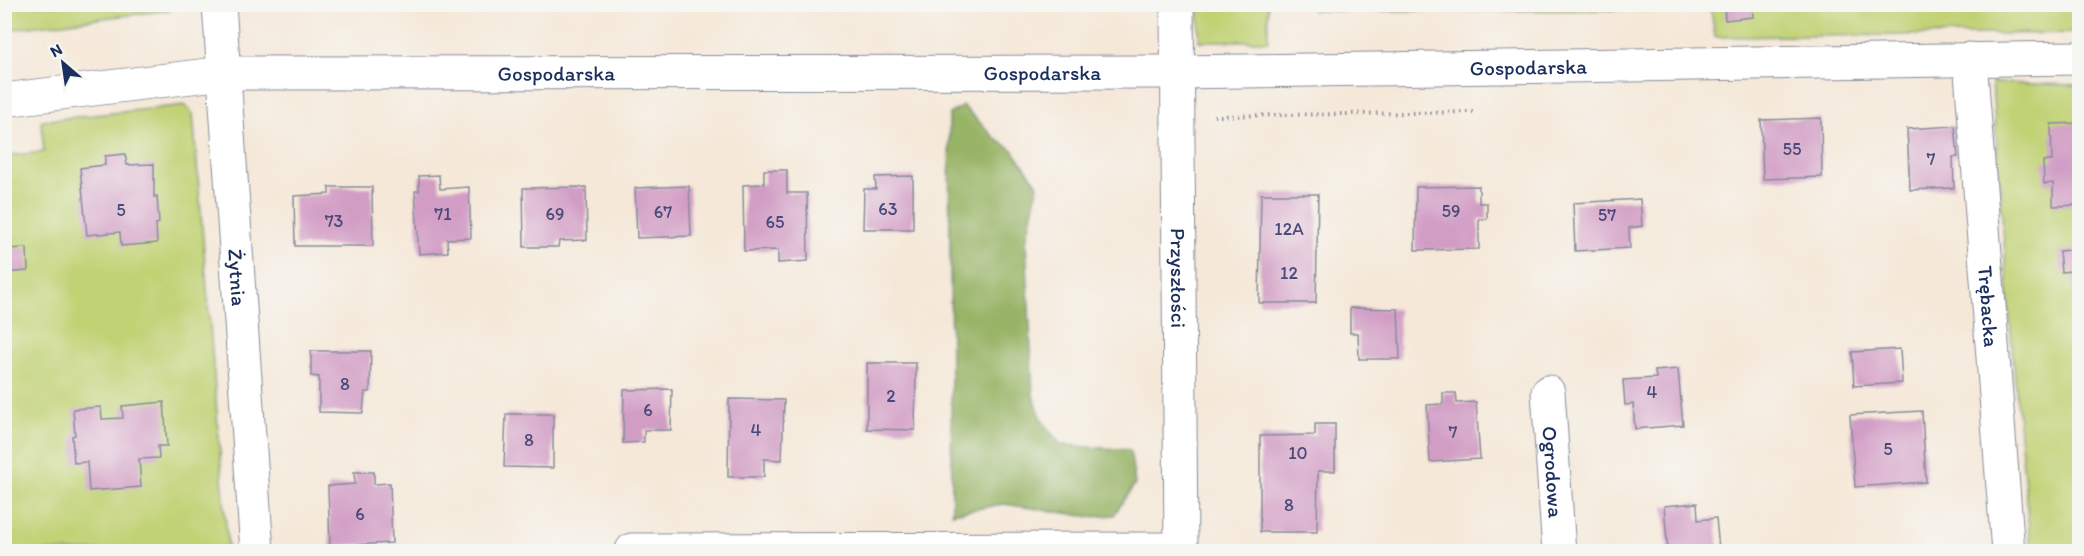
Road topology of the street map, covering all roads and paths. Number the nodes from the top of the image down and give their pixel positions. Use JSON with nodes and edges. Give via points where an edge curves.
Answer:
{"nodes":[{"id":1,"x":219,"y":4,"type":"edge"},
{"id":2,"x":1177,"y":4,"type":"edge"},
{"id":3,"x":2079,"y":58,"type":"edge"},
{"id":4,"x":1970,"y":59,"type":"junction"},
{"id":5,"x":1178,"y":72,"type":"junction"},
{"id":6,"x":224,"y":73,"type":"junction"},
{"id":7,"x":4,"y":100,"type":"edge"},
{"id":8,"x":1473,"y":112,"type":"dead end"},
{"id":9,"x":1205,"y":116,"type":"dead end"},
{"id":10,"x":1548,"y":392,"type":"dead end"},
{"id":11,"x":632,"y":550,"type":"dead end"},
{"id":12,"x":1181,"y":550,"type":"edge"},
{"id":13,"x":257,"y":552,"type":"edge"},
{"id":14,"x":1559,"y":552,"type":"edge"},
{"id":15,"x":2008,"y":552,"type":"edge"}],
"edges":[{"from":1,"to":6,"type":"street","name":"Żytnia"},
{"from":2,"to":5,"type":"street","name":"Przyszłości"},
{"from":3,"to":4,"type":"street","name":"Gospodarska"},
{"from":4,"to":5,"type":"street","name":"Gospodarska"},
{"from":4,"to":15,"type":"street","name":"Trębacka"},
{"from":5,"to":6,"type":"street","name":"Gospodarska"},
{"from":5,"to":12,"type":"street","name":"Przyszłości"},
{"from":6,"to":7,"type":"street","name":"Gospodarska"},
{"from":6,"to":13,"type":"street","name":"Żytnia"},
{"from":8,"to":9,"type":"path"},
{"from":10,"to":14,"type":"street","name":"Ogrodowa"},
{"from":11,"to":12,"type":"street"}]}
